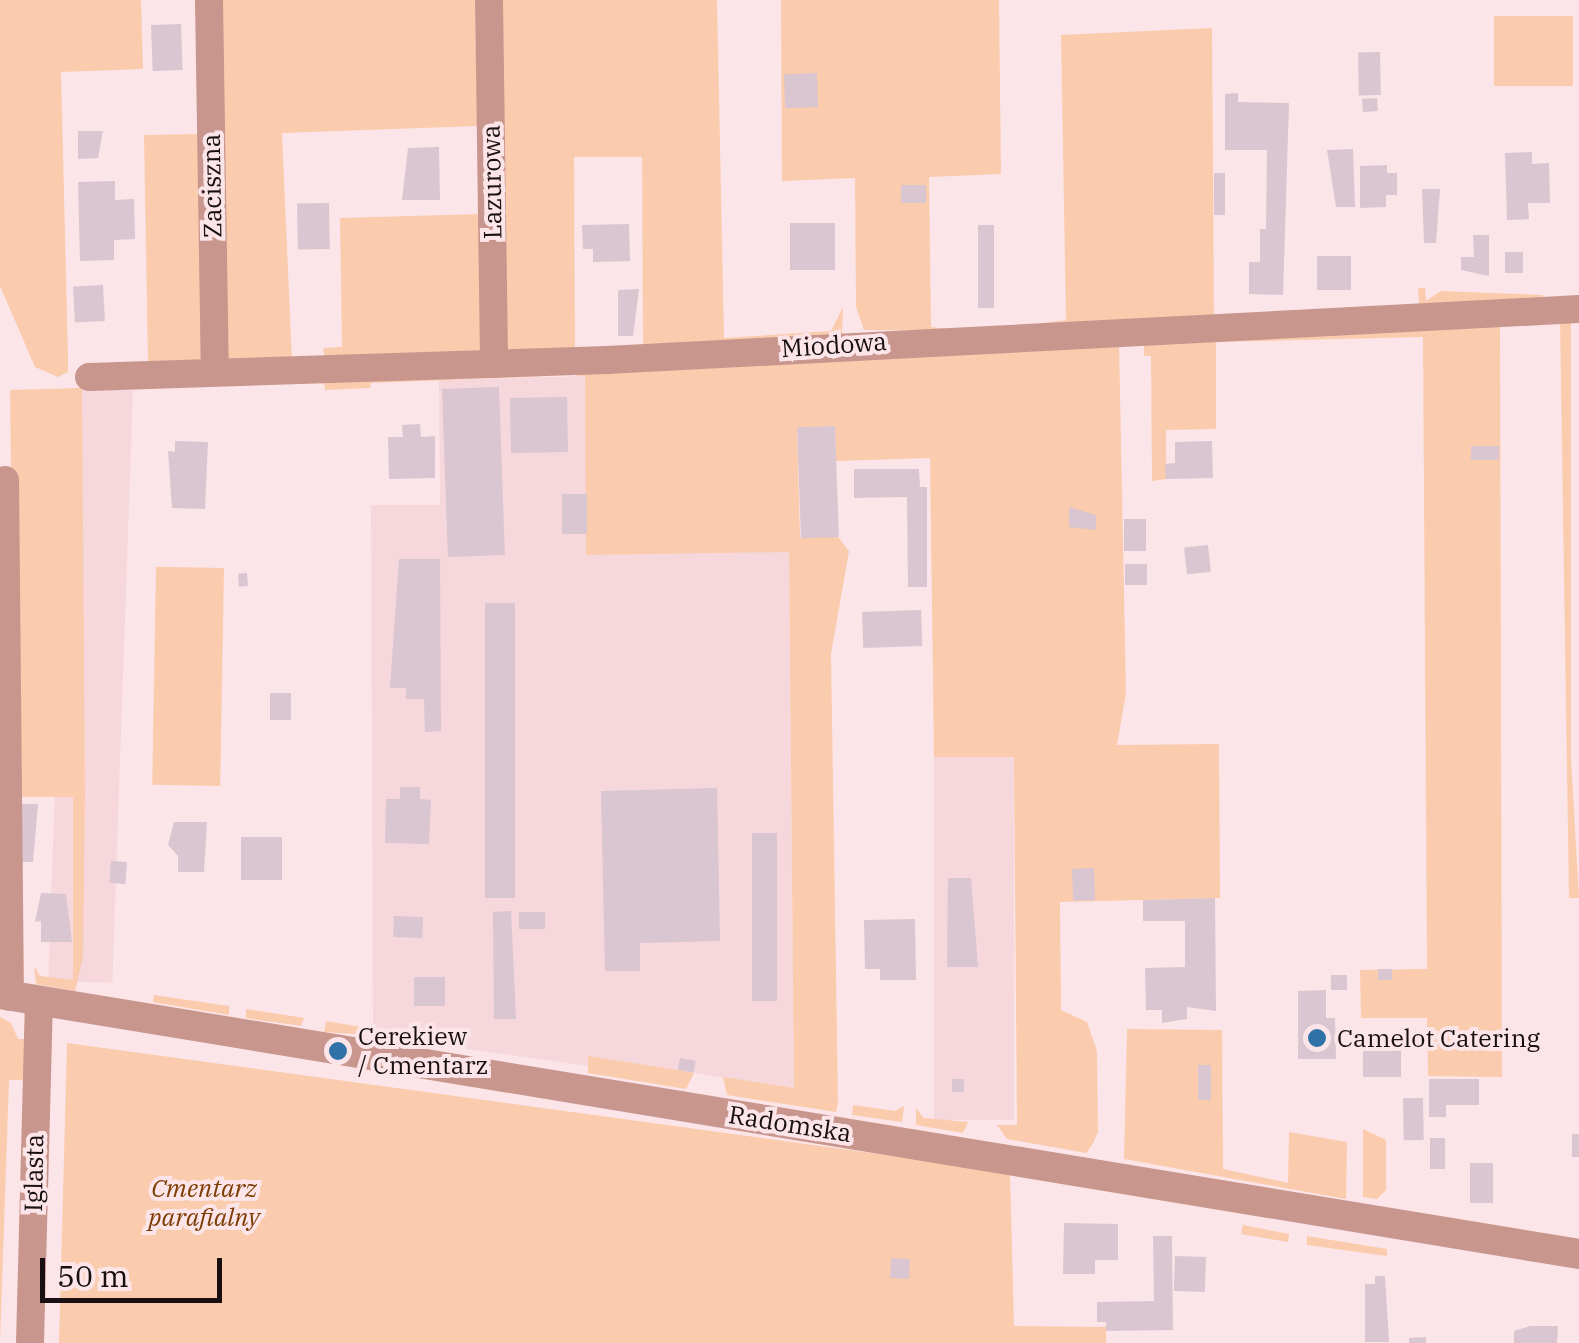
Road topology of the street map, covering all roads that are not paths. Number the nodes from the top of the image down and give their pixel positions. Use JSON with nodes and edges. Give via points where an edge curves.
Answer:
{"nodes":[{"id":1,"x":209,"y":0,"type":"edge"},
{"id":2,"x":489,"y":0,"type":"edge"},
{"id":3,"x":1579,"y":309,"type":"edge"},
{"id":4,"x":494,"y":364,"type":"junction"},
{"id":5,"x":216,"y":372,"type":"junction"},
{"id":6,"x":89,"y":377,"type":"dead end"},
{"id":7,"x":4,"y":480,"type":"dead end"},
{"id":8,"x":16,"y":998,"type":"edge"},
{"id":9,"x":1579,"y":1254,"type":"edge"},
{"id":10,"x":30,"y":1343,"type":"edge"}],
"edges":[{"from":1,"to":5,"type":"street","name":"Zaciszna"},
{"from":2,"to":4,"type":"street","name":"Lazurowa"},
{"from":3,"to":4,"type":"street","name":"Miodowa"},
{"from":4,"to":5,"type":"street","name":"Miodowa"},
{"from":5,"to":6,"type":"street","name":"Miodowa"},
{"from":7,"to":8,"type":"street","name":"Iglasta"},
{"from":8,"to":9,"type":"street","name":"Radomska"},
{"from":8,"to":10,"type":"street","name":"Iglasta"}]}
